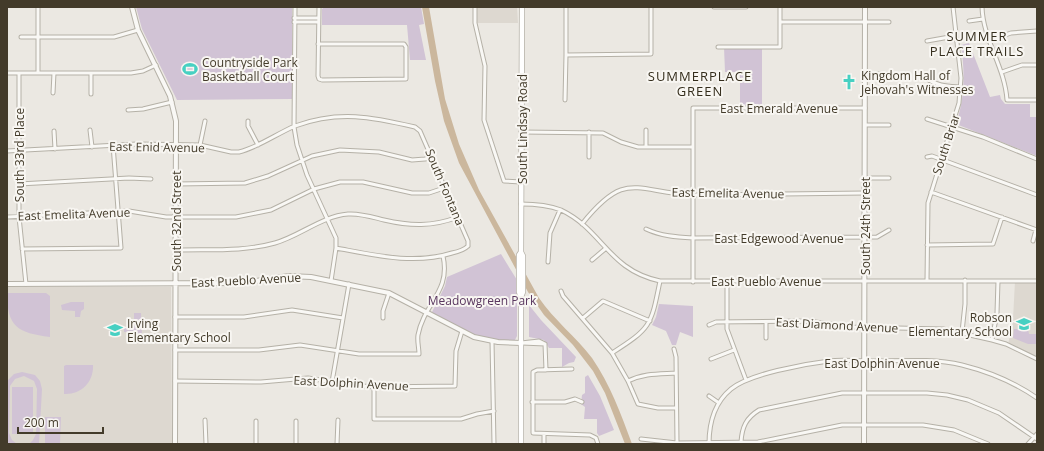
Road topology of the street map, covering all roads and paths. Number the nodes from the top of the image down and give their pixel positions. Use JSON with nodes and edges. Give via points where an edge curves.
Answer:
{"nodes":[{"id":1,"x":38,"y":7,"type":"edge"},
{"id":2,"x":132,"y":7,"type":"edge"},
{"id":3,"x":295,"y":7,"type":"edge"},
{"id":4,"x":319,"y":7,"type":"edge"},
{"id":5,"x":475,"y":7,"type":"edge"},
{"id":6,"x":522,"y":7,"type":"edge"},
{"id":7,"x":566,"y":7,"type":"edge"},
{"id":8,"x":651,"y":7,"type":"edge"},
{"id":9,"x":714,"y":7,"type":"edge"},
{"id":10,"x":746,"y":7,"type":"edge"},
{"id":11,"x":780,"y":7,"type":"edge"},
{"id":12,"x":865,"y":7,"type":"edge"},
{"id":13,"x":953,"y":7,"type":"edge"},
{"id":14,"x":982,"y":7,"type":"edge"},
{"id":15,"x":983,"y":19,"type":"junction"},
{"id":16,"x":294,"y":20,"type":"junction"},
{"id":17,"x":318,"y":20,"type":"junction"},
{"id":18,"x":968,"y":21,"type":"dead end"},
{"id":19,"x":780,"y":22,"type":"junction"},
{"id":20,"x":865,"y":22,"type":"junction"},
{"id":21,"x":889,"y":22,"type":"dead end"},
{"id":22,"x":138,"y":30,"type":"junction"},
{"id":23,"x":1037,"y":31,"type":"edge"},
{"id":24,"x":955,"y":36,"type":"junction"},
{"id":25,"x":21,"y":37,"type":"dead end"},
{"id":26,"x":38,"y":37,"type":"junction"},
{"id":27,"x":927,"y":41,"type":"dead end"},
{"id":28,"x":988,"y":41,"type":"junction"},
{"id":29,"x":318,"y":44,"type":"junction"},
{"id":30,"x":718,"y":48,"type":"dead end"},
{"id":31,"x":566,"y":55,"type":"junction"},
{"id":32,"x":156,"y":65,"type":"junction"},
{"id":33,"x":1037,"y":65,"type":"edge"},
{"id":34,"x":1002,"y":72,"type":"junction"},
{"id":35,"x":7,"y":73,"type":"edge"},
{"id":36,"x":19,"y":73,"type":"junction"},
{"id":37,"x":38,"y":73,"type":"junction"},
{"id":38,"x":54,"y":73,"type":"junction"},
{"id":39,"x":91,"y":73,"type":"junction"},
{"id":40,"x":865,"y":74,"type":"junction"},
{"id":41,"x":889,"y":74,"type":"dead end"},
{"id":42,"x":927,"y":79,"type":"dead end"},
{"id":43,"x":961,"y":87,"type":"junction"},
{"id":44,"x":54,"y":93,"type":"dead end"},
{"id":45,"x":91,"y":94,"type":"dead end"},
{"id":46,"x":565,"y":100,"type":"dead end"},
{"id":47,"x":1037,"y":100,"type":"edge"},
{"id":48,"x":172,"y":102,"type":"junction"},
{"id":49,"x":865,"y":108,"type":"junction"},
{"id":50,"x":128,"y":110,"type":"dead end"},
{"id":51,"x":928,"y":119,"type":"dead end"},
{"id":52,"x":205,"y":121,"type":"dead end"},
{"id":53,"x":248,"y":121,"type":"dead end"},
{"id":54,"x":865,"y":125,"type":"junction"},
{"id":55,"x":889,"y":125,"type":"dead end"},
{"id":56,"x":294,"y":127,"type":"junction"},
{"id":57,"x":952,"y":127,"type":"junction"},
{"id":58,"x":419,"y":129,"type":"joint"},
{"id":59,"x":54,"y":130,"type":"dead end"},
{"id":60,"x":90,"y":130,"type":"dead end"},
{"id":61,"x":646,"y":130,"type":"dead end"},
{"id":62,"x":522,"y":132,"type":"junction"},
{"id":63,"x":589,"y":132,"type":"junction"},
{"id":64,"x":176,"y":144,"type":"junction"},
{"id":65,"x":114,"y":145,"type":"junction"},
{"id":66,"x":200,"y":145,"type":"junction"},
{"id":67,"x":258,"y":145,"type":"junction"},
{"id":68,"x":92,"y":147,"type":"junction"},
{"id":69,"x":646,"y":147,"type":"junction"},
{"id":70,"x":693,"y":147,"type":"junction"},
{"id":71,"x":55,"y":149,"type":"junction"},
{"id":72,"x":7,"y":151,"type":"edge"},
{"id":73,"x":19,"y":151,"type":"junction"},
{"id":74,"x":432,"y":157,"type":"junction"},
{"id":75,"x":589,"y":157,"type":"dead end"},
{"id":76,"x":926,"y":157,"type":"dead end"},
{"id":77,"x":302,"y":159,"type":"junction"},
{"id":78,"x":941,"y":159,"type":"junction"},
{"id":79,"x":1037,"y":159,"type":"edge"},
{"id":80,"x":116,"y":178,"type":"junction"},
{"id":81,"x":865,"y":178,"type":"junction"},
{"id":82,"x":889,"y":178,"type":"dead end"},
{"id":83,"x":151,"y":179,"type":"dead end"},
{"id":84,"x":521,"y":182,"type":"junction"},
{"id":85,"x":19,"y":184,"type":"junction"},
{"id":86,"x":176,"y":184,"type":"junction"},
{"id":87,"x":444,"y":188,"type":"junction"},
{"id":88,"x":314,"y":189,"type":"junction"},
{"id":89,"x":930,"y":192,"type":"junction"},
{"id":90,"x":865,"y":194,"type":"junction"},
{"id":91,"x":693,"y":195,"type":"junction"},
{"id":92,"x":1037,"y":195,"type":"edge"},
{"id":93,"x":521,"y":204,"type":"junction"},
{"id":94,"x":560,"y":210,"type":"junction"},
{"id":95,"x":118,"y":211,"type":"junction"},
{"id":96,"x":7,"y":217,"type":"edge"},
{"id":97,"x":19,"y":217,"type":"junction"},
{"id":98,"x":176,"y":217,"type":"junction"},
{"id":99,"x":458,"y":217,"type":"junction"},
{"id":100,"x":329,"y":218,"type":"junction"},
{"id":101,"x":1002,"y":218,"type":"junction"},
{"id":102,"x":582,"y":224,"type":"junction"},
{"id":103,"x":646,"y":228,"type":"dead end"},
{"id":104,"x":889,"y":230,"type":"dead end"},
{"id":105,"x":1037,"y":230,"type":"edge"},
{"id":106,"x":693,"y":238,"type":"junction"},
{"id":107,"x":865,"y":238,"type":"junction"},
{"id":108,"x":1033,"y":241,"type":"dead end"},
{"id":109,"x":927,"y":245,"type":"junction"},
{"id":110,"x":336,"y":248,"type":"junction"},
{"id":111,"x":22,"y":249,"type":"junction"},
{"id":112,"x":605,"y":249,"type":"junction"},
{"id":113,"x":176,"y":250,"type":"junction"},
{"id":114,"x":521,"y":252,"type":"junction"},
{"id":115,"x":443,"y":256,"type":"junction"},
{"id":116,"x":592,"y":260,"type":"dead end"},
{"id":117,"x":548,"y":262,"type":"dead end"},
{"id":118,"x":660,"y":280,"type":"junction"},
{"id":119,"x":965,"y":280,"type":"junction"},
{"id":120,"x":331,"y":281,"type":"junction"},
{"id":121,"x":727,"y":281,"type":"junction"},
{"id":122,"x":865,"y":281,"type":"junction"},
{"id":123,"x":927,"y":281,"type":"junction"},
{"id":124,"x":998,"y":281,"type":"junction"},
{"id":125,"x":1037,"y":281,"type":"edge"},
{"id":126,"x":693,"y":282,"type":"junction"},
{"id":127,"x":7,"y":284,"type":"edge"},
{"id":128,"x":26,"y":284,"type":"junction"},
{"id":129,"x":175,"y":284,"type":"junction"},
{"id":130,"x":350,"y":284,"type":"junction"},
{"id":131,"x":561,"y":291,"type":"dead end"},
{"id":132,"x":389,"y":293,"type":"junction"},
{"id":133,"x":521,"y":296,"type":"junction"},
{"id":134,"x":427,"y":312,"type":"junction"},
{"id":135,"x":175,"y":317,"type":"junction"},
{"id":136,"x":343,"y":318,"type":"junction"},
{"id":137,"x":383,"y":318,"type":"dead end"},
{"id":138,"x":583,"y":318,"type":"junction"},
{"id":139,"x":650,"y":321,"type":"junction"},
{"id":140,"x":727,"y":322,"type":"junction"},
{"id":141,"x":766,"y":322,"type":"junction"},
{"id":142,"x":709,"y":324,"type":"dead end"},
{"id":143,"x":864,"y":328,"type":"junction"},
{"id":144,"x":462,"y":332,"type":"junction"},
{"id":145,"x":962,"y":332,"type":"junction"},
{"id":146,"x":766,"y":338,"type":"dead end"},
{"id":147,"x":992,"y":340,"type":"junction"},
{"id":148,"x":492,"y":341,"type":"junction"},
{"id":149,"x":521,"y":343,"type":"junction"},
{"id":150,"x":674,"y":349,"type":"dead end"},
{"id":151,"x":175,"y":350,"type":"junction"},
{"id":152,"x":337,"y":350,"type":"junction"},
{"id":153,"x":734,"y":350,"type":"junction"},
{"id":154,"x":612,"y":353,"type":"junction"},
{"id":155,"x":711,"y":359,"type":"dead end"},
{"id":156,"x":1037,"y":359,"type":"edge"},
{"id":157,"x":864,"y":361,"type":"junction"},
{"id":158,"x":572,"y":369,"type":"dead end"},
{"id":159,"x":546,"y":370,"type":"junction"},
{"id":160,"x":676,"y":374,"type":"junction"},
{"id":161,"x":746,"y":380,"type":"junction"},
{"id":162,"x":628,"y":381,"type":"junction"},
{"id":163,"x":175,"y":382,"type":"junction"},
{"id":164,"x":332,"y":382,"type":"junction"},
{"id":165,"x":374,"y":387,"type":"junction"},
{"id":166,"x":865,"y":393,"type":"junction"},
{"id":167,"x":709,"y":396,"type":"dead end"},
{"id":168,"x":1037,"y":398,"type":"edge"},
{"id":169,"x":532,"y":402,"type":"junction"},
{"id":170,"x":582,"y":402,"type":"dead end"},
{"id":171,"x":719,"y":403,"type":"junction"},
{"id":172,"x":676,"y":408,"type":"junction"},
{"id":173,"x":494,"y":411,"type":"junction"},
{"id":174,"x":205,"y":420,"type":"dead end"},
{"id":175,"x":338,"y":420,"type":"dead end"},
{"id":176,"x":256,"y":421,"type":"dead end"},
{"id":177,"x":296,"y":421,"type":"dead end"},
{"id":178,"x":864,"y":425,"type":"junction"},
{"id":179,"x":544,"y":435,"type":"junction"},
{"id":180,"x":1036,"y":437,"type":"edge"},
{"id":181,"x":642,"y":439,"type":"dead end"},
{"id":182,"x":740,"y":442,"type":"junction"},
{"id":183,"x":676,"y":443,"type":"edge"},
{"id":184,"x":709,"y":443,"type":"edge"},
{"id":185,"x":175,"y":444,"type":"edge"},
{"id":186,"x":206,"y":444,"type":"edge"},
{"id":187,"x":256,"y":444,"type":"edge"},
{"id":188,"x":296,"y":444,"type":"edge"},
{"id":189,"x":337,"y":444,"type":"edge"},
{"id":190,"x":494,"y":444,"type":"edge"},
{"id":191,"x":520,"y":444,"type":"edge"},
{"id":192,"x":544,"y":444,"type":"edge"},
{"id":193,"x":598,"y":444,"type":"edge"},
{"id":194,"x":864,"y":444,"type":"edge"},
{"id":195,"x":988,"y":444,"type":"edge"},
{"id":196,"x":1028,"y":444,"type":"edge"}],
"edges":[{"from":1,"to":26,"type":"street"},
{"from":2,"to":22,"type":"street","name":"South 32nd Street"},
{"from":3,"to":16,"type":"street"},
{"from":4,"to":17,"type":"street"},
{"from":5,"to":84,"type":"street","via":[[475,24],[485,66],[484,120],[504,181]]},
{"from":6,"to":62,"type":"main road","name":"South Lindsay Road"},
{"from":7,"to":31,"type":"street"},
{"from":8,"to":31,"type":"street","via":[[651,54]]},
{"from":9,"to":10,"type":"street"},
{"from":11,"to":19,"type":"street"},
{"from":12,"to":20,"type":"street","name":"South 24th Street"},
{"from":13,"to":24,"type":"street","name":"South Briar"},
{"from":14,"to":15,"type":"street"},
{"from":15,"to":18,"type":"street"},
{"from":15,"to":28,"type":"street"},
{"from":16,"to":17,"type":"street"},
{"from":16,"to":56,"type":"street"},
{"from":17,"to":29,"type":"street"},
{"from":19,"to":20,"type":"street"},
{"from":19,"to":30,"type":"street","via":[[780,47]]},
{"from":20,"to":21,"type":"street"},
{"from":20,"to":40,"type":"street","name":"South 24th Street"},
{"from":22,"to":26,"type":"street","via":[[114,37]]},
{"from":22,"to":32,"type":"street","name":"South 32nd Street"},
{"from":23,"to":28,"type":"street","via":[[1012,32]]},
{"from":24,"to":27,"type":"street"},
{"from":24,"to":43,"type":"street","name":"South Briar"},
{"from":25,"to":26,"type":"street"},
{"from":26,"to":37,"type":"street"},
{"from":28,"to":34,"type":"street"},
{"from":29,"to":29,"type":"street","via":[[406,45],[406,79],[319,79]]},
{"from":31,"to":46,"type":"street"},
{"from":32,"to":39,"type":"street","via":[[137,72]]},
{"from":32,"to":48,"type":"street","name":"South 32nd Street"},
{"from":33,"to":34,"type":"street","via":[[1022,65]]},
{"from":34,"to":47,"type":"street","via":[[1007,100]]},
{"from":35,"to":36,"type":"street"},
{"from":36,"to":37,"type":"street"},
{"from":36,"to":73,"type":"street","name":"South 33rd Place"},
{"from":37,"to":38,"type":"street"},
{"from":38,"to":39,"type":"street"},
{"from":38,"to":44,"type":"street"},
{"from":39,"to":45,"type":"street"},
{"from":40,"to":41,"type":"street"},
{"from":40,"to":49,"type":"street","name":"South 24th Street"},
{"from":42,"to":43,"type":"street","via":[[932,83]]},
{"from":43,"to":57,"type":"street","name":"South Briar"},
{"from":48,"to":50,"type":"street"},
{"from":48,"to":64,"type":"street","name":"South 32nd Street","via":[[176,122]]},
{"from":49,"to":54,"type":"street","name":"South 24th Street"},
{"from":49,"to":70,"type":"street","name":"East Emerald Avenue","via":[[693,108]]},
{"from":51,"to":57,"type":"street"},
{"from":52,"to":66,"type":"street"},
{"from":53,"to":67,"type":"street"},
{"from":54,"to":55,"type":"street"},
{"from":54,"to":81,"type":"street","name":"South 24th Street"},
{"from":56,"to":58,"type":"street","name":"East Enid Avenue","via":[[347,116],[370,117]]},
{"from":56,"to":67,"type":"street","name":"East Enid Avenue"},
{"from":56,"to":77,"type":"street"},
{"from":57,"to":78,"type":"street","name":"South Briar"},
{"from":57,"to":79,"type":"street"},
{"from":58,"to":74,"type":"street","name":"South Fontana"},
{"from":59,"to":71,"type":"street"},
{"from":60,"to":68,"type":"street"},
{"from":61,"to":69,"type":"street"},
{"from":62,"to":63,"type":"street"},
{"from":62,"to":84,"type":"main road","name":"South Lindsay Road"},
{"from":63,"to":69,"type":"street","via":[[603,133],[630,145]]},
{"from":63,"to":75,"type":"street"},
{"from":64,"to":65,"type":"street","name":"East Enid Avenue"},
{"from":64,"to":66,"type":"street","name":"East Enid Avenue"},
{"from":64,"to":86,"type":"street","name":"South 32nd Street"},
{"from":65,"to":68,"type":"street","name":"East Enid Avenue"},
{"from":65,"to":80,"type":"street"},
{"from":66,"to":67,"type":"street","name":"East Enid Avenue","via":[[231,152],[247,150]]},
{"from":68,"to":71,"type":"street","name":"East Enid Avenue"},
{"from":69,"to":70,"type":"street"},
{"from":70,"to":91,"type":"street"},
{"from":71,"to":73,"type":"street","name":"East Enid Avenue"},
{"from":72,"to":73,"type":"street","name":"East Enid Avenue"},
{"from":73,"to":85,"type":"street","name":"South 33rd Place"},
{"from":74,"to":77,"type":"street","via":[[412,160],[379,152],[340,150]]},
{"from":74,"to":87,"type":"street","name":"South Fontana"},
{"from":76,"to":78,"type":"street"},
{"from":77,"to":86,"type":"street","via":[[268,176],[245,183]]},
{"from":77,"to":88,"type":"street"},
{"from":78,"to":89,"type":"street","name":"South Briar"},
{"from":78,"to":92,"type":"street"},
{"from":80,"to":83,"type":"street"},
{"from":80,"to":85,"type":"street"},
{"from":80,"to":95,"type":"street"},
{"from":81,"to":82,"type":"street"},
{"from":81,"to":90,"type":"street","name":"South 24th Street"},
{"from":84,"to":93,"type":"main road","name":"South Lindsay Road"},
{"from":85,"to":97,"type":"street","name":"South 33rd Place"},
{"from":86,"to":98,"type":"street","name":"South 32nd Street"},
{"from":87,"to":88,"type":"street","name":"East Emelita Avenue","via":[[429,193],[412,193],[351,181]]},
{"from":87,"to":99,"type":"street","name":"South Fontana"},
{"from":88,"to":98,"type":"street","name":"East Emelita Avenue","via":[[278,207],[256,214],[236,217]]},
{"from":88,"to":100,"type":"street"},
{"from":89,"to":101,"type":"street"},
{"from":89,"to":109,"type":"street","name":"South Briar"},
{"from":90,"to":91,"type":"street","name":"East Emelita Avenue"},
{"from":90,"to":107,"type":"street","name":"South 24th Street"},
{"from":91,"to":102,"type":"street","name":"East Emelita Avenue","via":[[640,186],[627,188],[602,200]]},
{"from":91,"to":106,"type":"street"},
{"from":93,"to":94,"type":"street","name":"East Pueblo Avenue","via":[[542,205]]},
{"from":93,"to":114,"type":"main road","name":"South Lindsay Road"},
{"from":94,"to":102,"type":"street","name":"East Pueblo Avenue"},
{"from":94,"to":117,"type":"street","via":[[550,232]]},
{"from":95,"to":97,"type":"street","name":"East Emelita Avenue"},
{"from":95,"to":98,"type":"street","name":"East Emelita Avenue"},
{"from":95,"to":111,"type":"street","via":[[120,248]]},
{"from":96,"to":97,"type":"street","name":"East Emelita Avenue"},
{"from":97,"to":111,"type":"street","name":"South 33rd Place"},
{"from":98,"to":113,"type":"street","name":"South 32nd Street"},
{"from":99,"to":100,"type":"street","via":[[416,226],[362,214]]},
{"from":99,"to":115,"type":"street","name":"South Fontana","via":[[470,246]]},
{"from":100,"to":110,"type":"street","via":[[336,238]]},
{"from":100,"to":113,"type":"street","via":[[301,232],[261,246],[240,249]]},
{"from":101,"to":105,"type":"street"},
{"from":101,"to":109,"type":"street","via":[[993,244]]},
{"from":102,"to":112,"type":"street","name":"East Pueblo Avenue"},
{"from":103,"to":106,"type":"street","name":"East Edgewood Avenue","via":[[655,233]]},
{"from":104,"to":107,"type":"street","name":"East Edgewood Avenue","via":[[876,237]]},
{"from":105,"to":108,"type":"street"},
{"from":106,"to":107,"type":"street","name":"East Edgewood Avenue"},
{"from":106,"to":126,"type":"street"},
{"from":107,"to":122,"type":"street","name":"South 24th Street"},
{"from":109,"to":123,"type":"street","name":"South Briar"},
{"from":110,"to":115,"type":"street","via":[[390,258]]},
{"from":110,"to":120,"type":"street"},
{"from":111,"to":128,"type":"street","name":"South 33rd Place"},
{"from":112,"to":116,"type":"street"},
{"from":112,"to":118,"type":"street","name":"East Pueblo Avenue","via":[[632,271]]},
{"from":113,"to":129,"type":"street","name":"South 32nd Street"},
{"from":114,"to":133,"type":"main road","name":"South Lindsay Road"},
{"from":114,"to":133,"type":"main road","name":"South Lindsay Road"},
{"from":115,"to":134,"type":"street","via":[[445,277]]},
{"from":118,"to":126,"type":"street","name":"East Pueblo Avenue"},
{"from":118,"to":139,"type":"street"},
{"from":119,"to":123,"type":"street","name":"East Pueblo Avenue"},
{"from":119,"to":124,"type":"street","name":"East Pueblo Avenue"},
{"from":119,"to":145,"type":"street"},
{"from":120,"to":129,"type":"street","name":"East Pueblo Avenue","via":[[289,276],[242,283]]},
{"from":120,"to":130,"type":"street","name":"East Pueblo Avenue"},
{"from":121,"to":122,"type":"street","name":"East Pueblo Avenue"},
{"from":121,"to":126,"type":"street","name":"East Pueblo Avenue"},
{"from":121,"to":140,"type":"street"},
{"from":122,"to":123,"type":"street","name":"East Pueblo Avenue"},
{"from":122,"to":143,"type":"street","name":"South 24th Street"},
{"from":124,"to":125,"type":"street","name":"East Pueblo Avenue"},
{"from":124,"to":147,"type":"street","via":[[998,313]]},
{"from":127,"to":128,"type":"street","name":"East Pueblo Avenue"},
{"from":128,"to":129,"type":"street","name":"East Pueblo Avenue"},
{"from":129,"to":135,"type":"street","name":"South 32nd Street"},
{"from":130,"to":132,"type":"street","name":"East Pueblo Avenue"},
{"from":130,"to":136,"type":"street"},
{"from":131,"to":138,"type":"street"},
{"from":132,"to":134,"type":"street","name":"East Pueblo Avenue"},
{"from":132,"to":137,"type":"street"},
{"from":133,"to":149,"type":"main road","name":"South Lindsay Road"},
{"from":134,"to":144,"type":"street","name":"East Pueblo Avenue"},
{"from":134,"to":152,"type":"street","via":[[418,336],[419,354],[359,354]]},
{"from":135,"to":136,"type":"street","via":[[244,317],[292,310]]},
{"from":135,"to":151,"type":"street","name":"South 32nd Street"},
{"from":136,"to":152,"type":"street"},
{"from":138,"to":139,"type":"street","via":[[603,301]]},
{"from":138,"to":154,"type":"street"},
{"from":139,"to":154,"type":"street","via":[[637,337]]},
{"from":140,"to":141,"type":"street","name":"East Diamond Avenue"},
{"from":140,"to":142,"type":"street","name":"East Diamond Avenue"},
{"from":140,"to":153,"type":"street"},
{"from":141,"to":143,"type":"street","name":"East Diamond Avenue","via":[[808,321]]},
{"from":141,"to":146,"type":"street"},
{"from":143,"to":145,"type":"street","name":"East Diamond Avenue","via":[[932,328]]},
{"from":143,"to":157,"type":"street","name":"South 24th Street"},
{"from":144,"to":148,"type":"street","name":"East Pueblo Avenue"},
{"from":144,"to":165,"type":"street","name":"East Dolphin Avenue","via":[[455,360],[455,386]]},
{"from":145,"to":147,"type":"street","name":"East Diamond Avenue"},
{"from":147,"to":156,"type":"street","name":"East Diamond Avenue"},
{"from":148,"to":149,"type":"street","name":"East Pueblo Avenue"},
{"from":148,"to":173,"type":"street"},
{"from":149,"to":159,"type":"street","name":"East Pueblo Avenue","via":[[536,341],[545,344]]},
{"from":149,"to":191,"type":"main road","name":"South Lindsay Road"},
{"from":150,"to":160,"type":"street"},
{"from":151,"to":152,"type":"street","via":[[259,350],[300,345]]},
{"from":151,"to":163,"type":"street","name":"South 32nd Street"},
{"from":152,"to":164,"type":"street"},
{"from":153,"to":155,"type":"street"},
{"from":153,"to":161,"type":"street"},
{"from":154,"to":162,"type":"street"},
{"from":157,"to":161,"type":"street","name":"East Dolphin Avenue","via":[[830,361]]},
{"from":157,"to":166,"type":"street","name":"South 24th Street"},
{"from":157,"to":168,"type":"street","name":"East Dolphin Avenue","via":[[922,361],[961,365],[993,374]]},
{"from":158,"to":159,"type":"street"},
{"from":159,"to":169,"type":"street","via":[[534,371]]},
{"from":160,"to":162,"type":"street","via":[[649,374]]},
{"from":160,"to":172,"type":"street"},
{"from":161,"to":171,"type":"street","via":[[730,390]]},
{"from":162,"to":172,"type":"street","via":[[638,404]]},
{"from":163,"to":164,"type":"street","name":"East Dolphin Avenue","via":[[261,382],[308,378]]},
{"from":163,"to":185,"type":"street","name":"South 32nd Street"},
{"from":164,"to":165,"type":"street","name":"East Dolphin Avenue"},
{"from":165,"to":173,"type":"street","via":[[374,419],[462,419]]},
{"from":166,"to":178,"type":"street","name":"South 24th Street"},
{"from":166,"to":180,"type":"street","via":[[927,393],[968,400],[999,413]]},
{"from":166,"to":182,"type":"street","via":[[842,393],[759,410],[751,415],[742,427]]},
{"from":167,"to":171,"type":"street"},
{"from":169,"to":170,"type":"street","via":[[565,402],[575,399]]},
{"from":169,"to":179,"type":"street","via":[[533,433]]},
{"from":171,"to":184,"type":"street","via":[[710,424]]},
{"from":172,"to":183,"type":"street"},
{"from":173,"to":190,"type":"street"},
{"from":174,"to":186,"type":"street"},
{"from":175,"to":189,"type":"street"},
{"from":176,"to":187,"type":"street"},
{"from":177,"to":188,"type":"street"},
{"from":178,"to":182,"type":"street","via":[[842,425],[770,441]]},
{"from":178,"to":194,"type":"street","name":"South 24th Street"},
{"from":178,"to":195,"type":"street","via":[[939,426],[966,433]]},
{"from":179,"to":192,"type":"street"},
{"from":179,"to":193,"type":"street","via":[[594,436]]},
{"from":180,"to":196,"type":"street"},
{"from":181,"to":183,"type":"street"},
{"from":182,"to":184,"type":"street"},
{"from":183,"to":184,"type":"street"}]}
